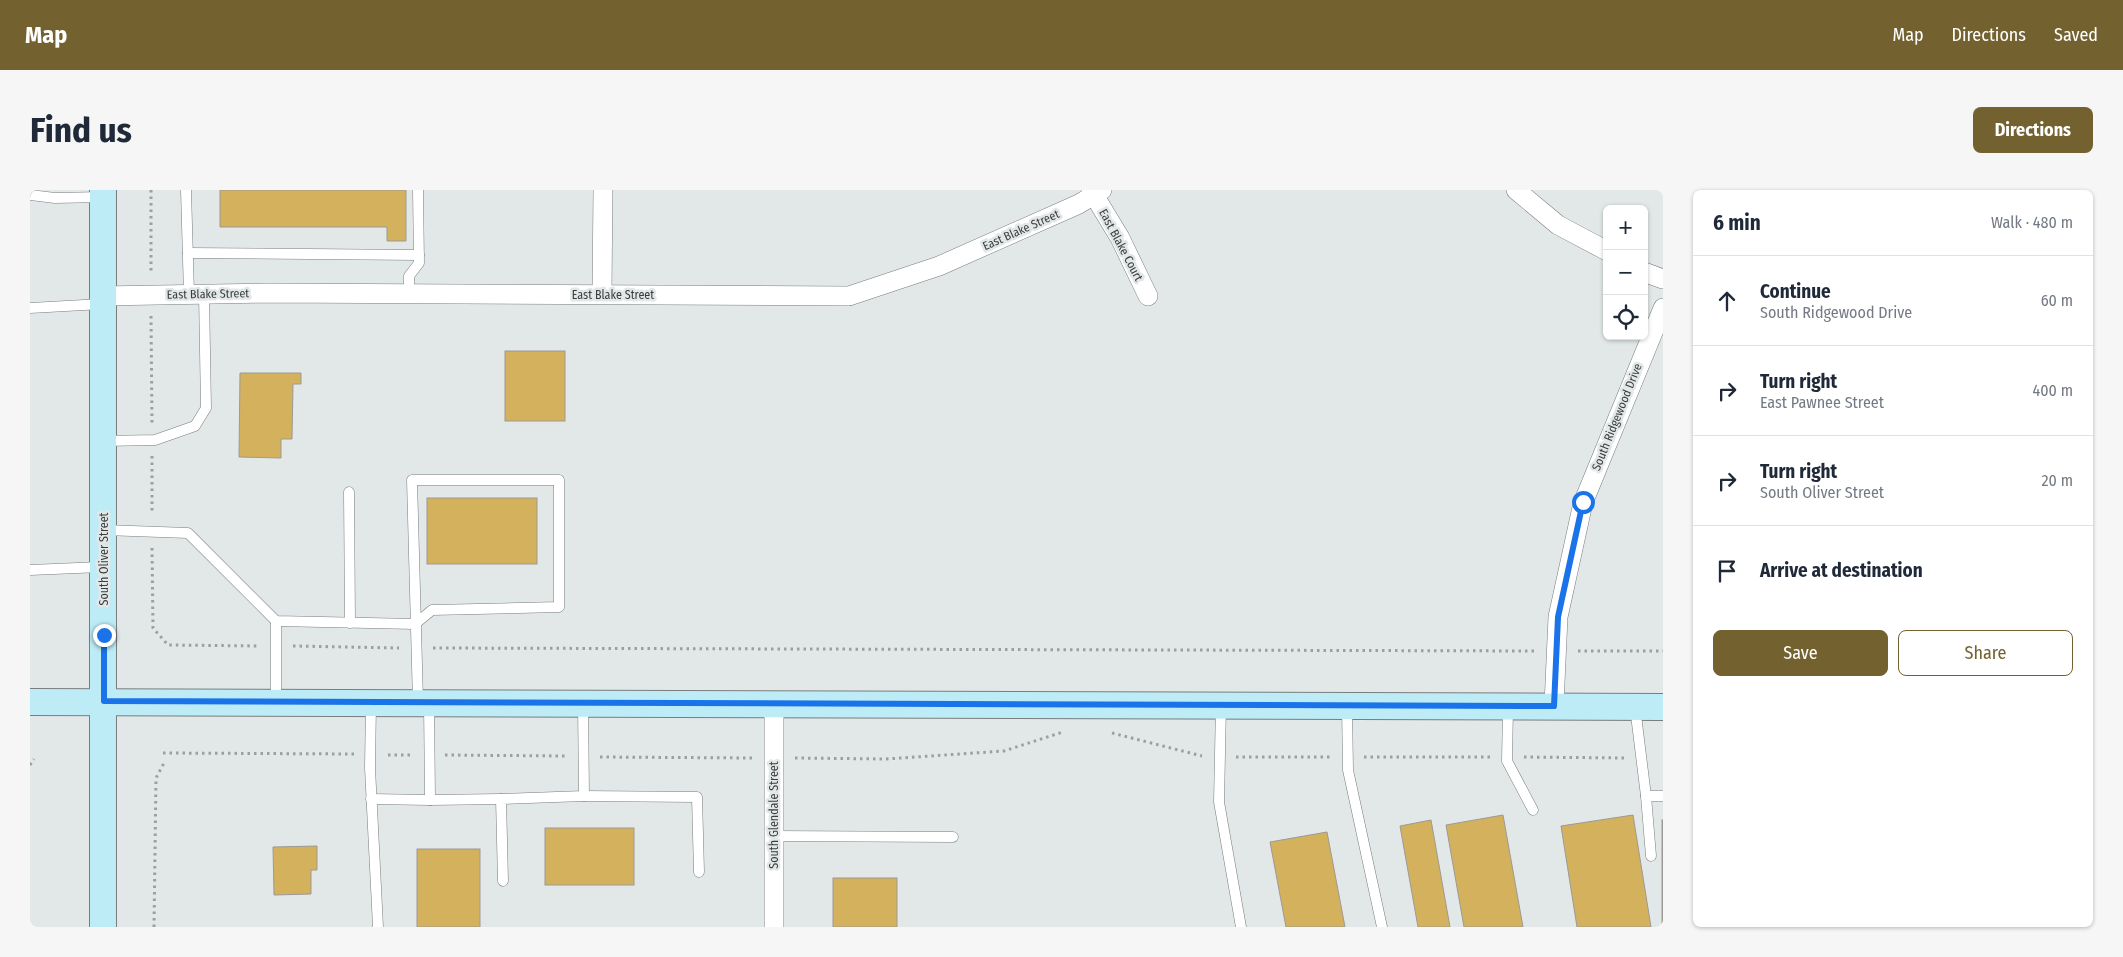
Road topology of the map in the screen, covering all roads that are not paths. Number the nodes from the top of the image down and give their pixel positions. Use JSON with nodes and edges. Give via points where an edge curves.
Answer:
{"nodes":[{"id":1,"x":186,"y":190,"type":"edge"},
{"id":2,"x":418,"y":190,"type":"edge"},
{"id":3,"x":603,"y":190,"type":"edge"},
{"id":4,"x":1516,"y":190,"type":"edge"},
{"id":5,"x":1095,"y":192,"type":"edge"},
{"id":6,"x":103,"y":193,"type":"edge"},
{"id":7,"x":30,"y":195,"type":"edge"},
{"id":8,"x":1605,"y":250,"type":"edge"},
{"id":9,"x":188,"y":253,"type":"junction"},
{"id":10,"x":419,"y":255,"type":"junction"},
{"id":11,"x":1648,"y":273,"type":"edge"},
{"id":12,"x":1663,"y":279,"type":"edge"},
{"id":13,"x":196,"y":294,"type":"junction"},
{"id":14,"x":409,"y":294,"type":"junction"},
{"id":15,"x":602,"y":294,"type":"junction"},
{"id":16,"x":1148,"y":296,"type":"dead end"},
{"id":17,"x":103,"y":300,"type":"junction"},
{"id":18,"x":30,"y":308,"type":"edge"},
{"id":19,"x":1663,"y":308,"type":"edge"},
{"id":20,"x":103,"y":441,"type":"junction"},
{"id":21,"x":349,"y":492,"type":"dead end"},
{"id":22,"x":104,"y":530,"type":"junction"},
{"id":23,"x":104,"y":567,"type":"junction"},
{"id":24,"x":30,"y":570,"type":"edge"},
{"id":25,"x":276,"y":622,"type":"junction"},
{"id":26,"x":350,"y":623,"type":"junction"},
{"id":27,"x":415,"y":624,"type":"junction"},
{"id":28,"x":104,"y":701,"type":"junction"},
{"id":29,"x":30,"y":702,"type":"edge"},
{"id":30,"x":276,"y":702,"type":"junction"},
{"id":31,"x":371,"y":702,"type":"junction"},
{"id":32,"x":423,"y":702,"type":"junction"},
{"id":33,"x":583,"y":703,"type":"junction"},
{"id":34,"x":774,"y":703,"type":"junction"},
{"id":35,"x":1221,"y":704,"type":"junction"},
{"id":36,"x":1347,"y":705,"type":"junction"},
{"id":37,"x":1508,"y":706,"type":"junction"},
{"id":38,"x":1554,"y":706,"type":"junction"},
{"id":39,"x":1635,"y":706,"type":"junction"},
{"id":40,"x":1663,"y":706,"type":"edge"},
{"id":41,"x":584,"y":796,"type":"junction"},
{"id":42,"x":1646,"y":796,"type":"junction"},
{"id":43,"x":1663,"y":796,"type":"edge"},
{"id":44,"x":371,"y":799,"type":"junction"},
{"id":45,"x":501,"y":799,"type":"junction"},
{"id":46,"x":430,"y":800,"type":"junction"},
{"id":47,"x":1533,"y":810,"type":"dead end"},
{"id":48,"x":774,"y":836,"type":"junction"},
{"id":49,"x":953,"y":837,"type":"dead end"},
{"id":50,"x":1651,"y":856,"type":"dead end"},
{"id":51,"x":699,"y":872,"type":"dead end"},
{"id":52,"x":503,"y":881,"type":"dead end"},
{"id":53,"x":103,"y":927,"type":"edge"},
{"id":54,"x":378,"y":927,"type":"edge"},
{"id":55,"x":774,"y":927,"type":"edge"},
{"id":56,"x":1241,"y":927,"type":"edge"},
{"id":57,"x":1382,"y":927,"type":"edge"}],
"edges":[{"from":1,"to":9,"type":"lane"},
{"from":2,"to":10,"type":"lane"},
{"from":3,"to":15,"type":"street"},
{"from":4,"to":8,"type":"street","via":[[1558,224]]},
{"from":5,"to":15,"type":"street","name":"East Blake Street","via":[[1079,204],[939,266],[849,296]]},
{"from":5,"to":16,"type":"street","name":"East Blake Court"},
{"from":6,"to":7,"type":"lane","via":[[55,198]]},
{"from":6,"to":17,"type":"main road","name":"South Oliver Street"},
{"from":9,"to":10,"type":"lane"},
{"from":9,"to":13,"type":"lane"},
{"from":10,"to":14,"type":"lane","via":[[419,263],[409,276]]},
{"from":11,"to":12,"type":"street"},
{"from":13,"to":14,"type":"street","name":"East Blake Street"},
{"from":13,"to":17,"type":"street","name":"East Blake Street"},
{"from":13,"to":20,"type":"lane","via":[[206,408],[195,426],[152,440]]},
{"from":14,"to":15,"type":"street","name":"East Blake Street"},
{"from":17,"to":18,"type":"lane"},
{"from":17,"to":20,"type":"main road","name":"South Oliver Street"},
{"from":19,"to":38,"type":"street","name":"South Ridgewood Drive","via":[[1583,502],[1558,617]]},
{"from":20,"to":22,"type":"main road","name":"South Oliver Street"},
{"from":21,"to":26,"type":"lane"},
{"from":22,"to":23,"type":"main road","name":"South Oliver Street"},
{"from":22,"to":25,"type":"lane","via":[[188,533]]},
{"from":23,"to":24,"type":"lane"},
{"from":23,"to":28,"type":"main road","name":"South Oliver Street"},
{"from":25,"to":26,"type":"lane"},
{"from":25,"to":30,"type":"lane"},
{"from":26,"to":27,"type":"lane"},
{"from":27,"to":27,"type":"lane","via":[[432,610],[559,607],[559,480],[412,480]]},
{"from":27,"to":32,"type":"lane"},
{"from":28,"to":29,"type":"main road"},
{"from":28,"to":30,"type":"main road"},
{"from":28,"to":53,"type":"main road","name":"South Oliver Street"},
{"from":30,"to":31,"type":"main road"},
{"from":31,"to":32,"type":"main road"},
{"from":31,"to":44,"type":"lane"},
{"from":32,"to":33,"type":"main road"},
{"from":32,"to":46,"type":"lane","via":[[430,755]]},
{"from":33,"to":34,"type":"main road"},
{"from":33,"to":41,"type":"lane"},
{"from":34,"to":35,"type":"main road"},
{"from":34,"to":48,"type":"street","name":"South Glendale Street"},
{"from":35,"to":36,"type":"main road"},
{"from":35,"to":56,"type":"lane","via":[[1218,802]]},
{"from":36,"to":37,"type":"main road"},
{"from":36,"to":57,"type":"lane","via":[[1348,770]]},
{"from":37,"to":38,"type":"main road"},
{"from":37,"to":47,"type":"lane","via":[[1507,761]]},
{"from":38,"to":39,"type":"main road"},
{"from":39,"to":40,"type":"main road"},
{"from":39,"to":42,"type":"lane"},
{"from":41,"to":45,"type":"lane"},
{"from":41,"to":51,"type":"lane","via":[[697,797]]},
{"from":42,"to":43,"type":"lane"},
{"from":42,"to":50,"type":"lane"},
{"from":44,"to":46,"type":"lane"},
{"from":44,"to":54,"type":"lane"},
{"from":45,"to":46,"type":"lane"},
{"from":45,"to":52,"type":"lane"},
{"from":48,"to":49,"type":"lane"},
{"from":48,"to":55,"type":"street","name":"South Glendale Street"}]}
